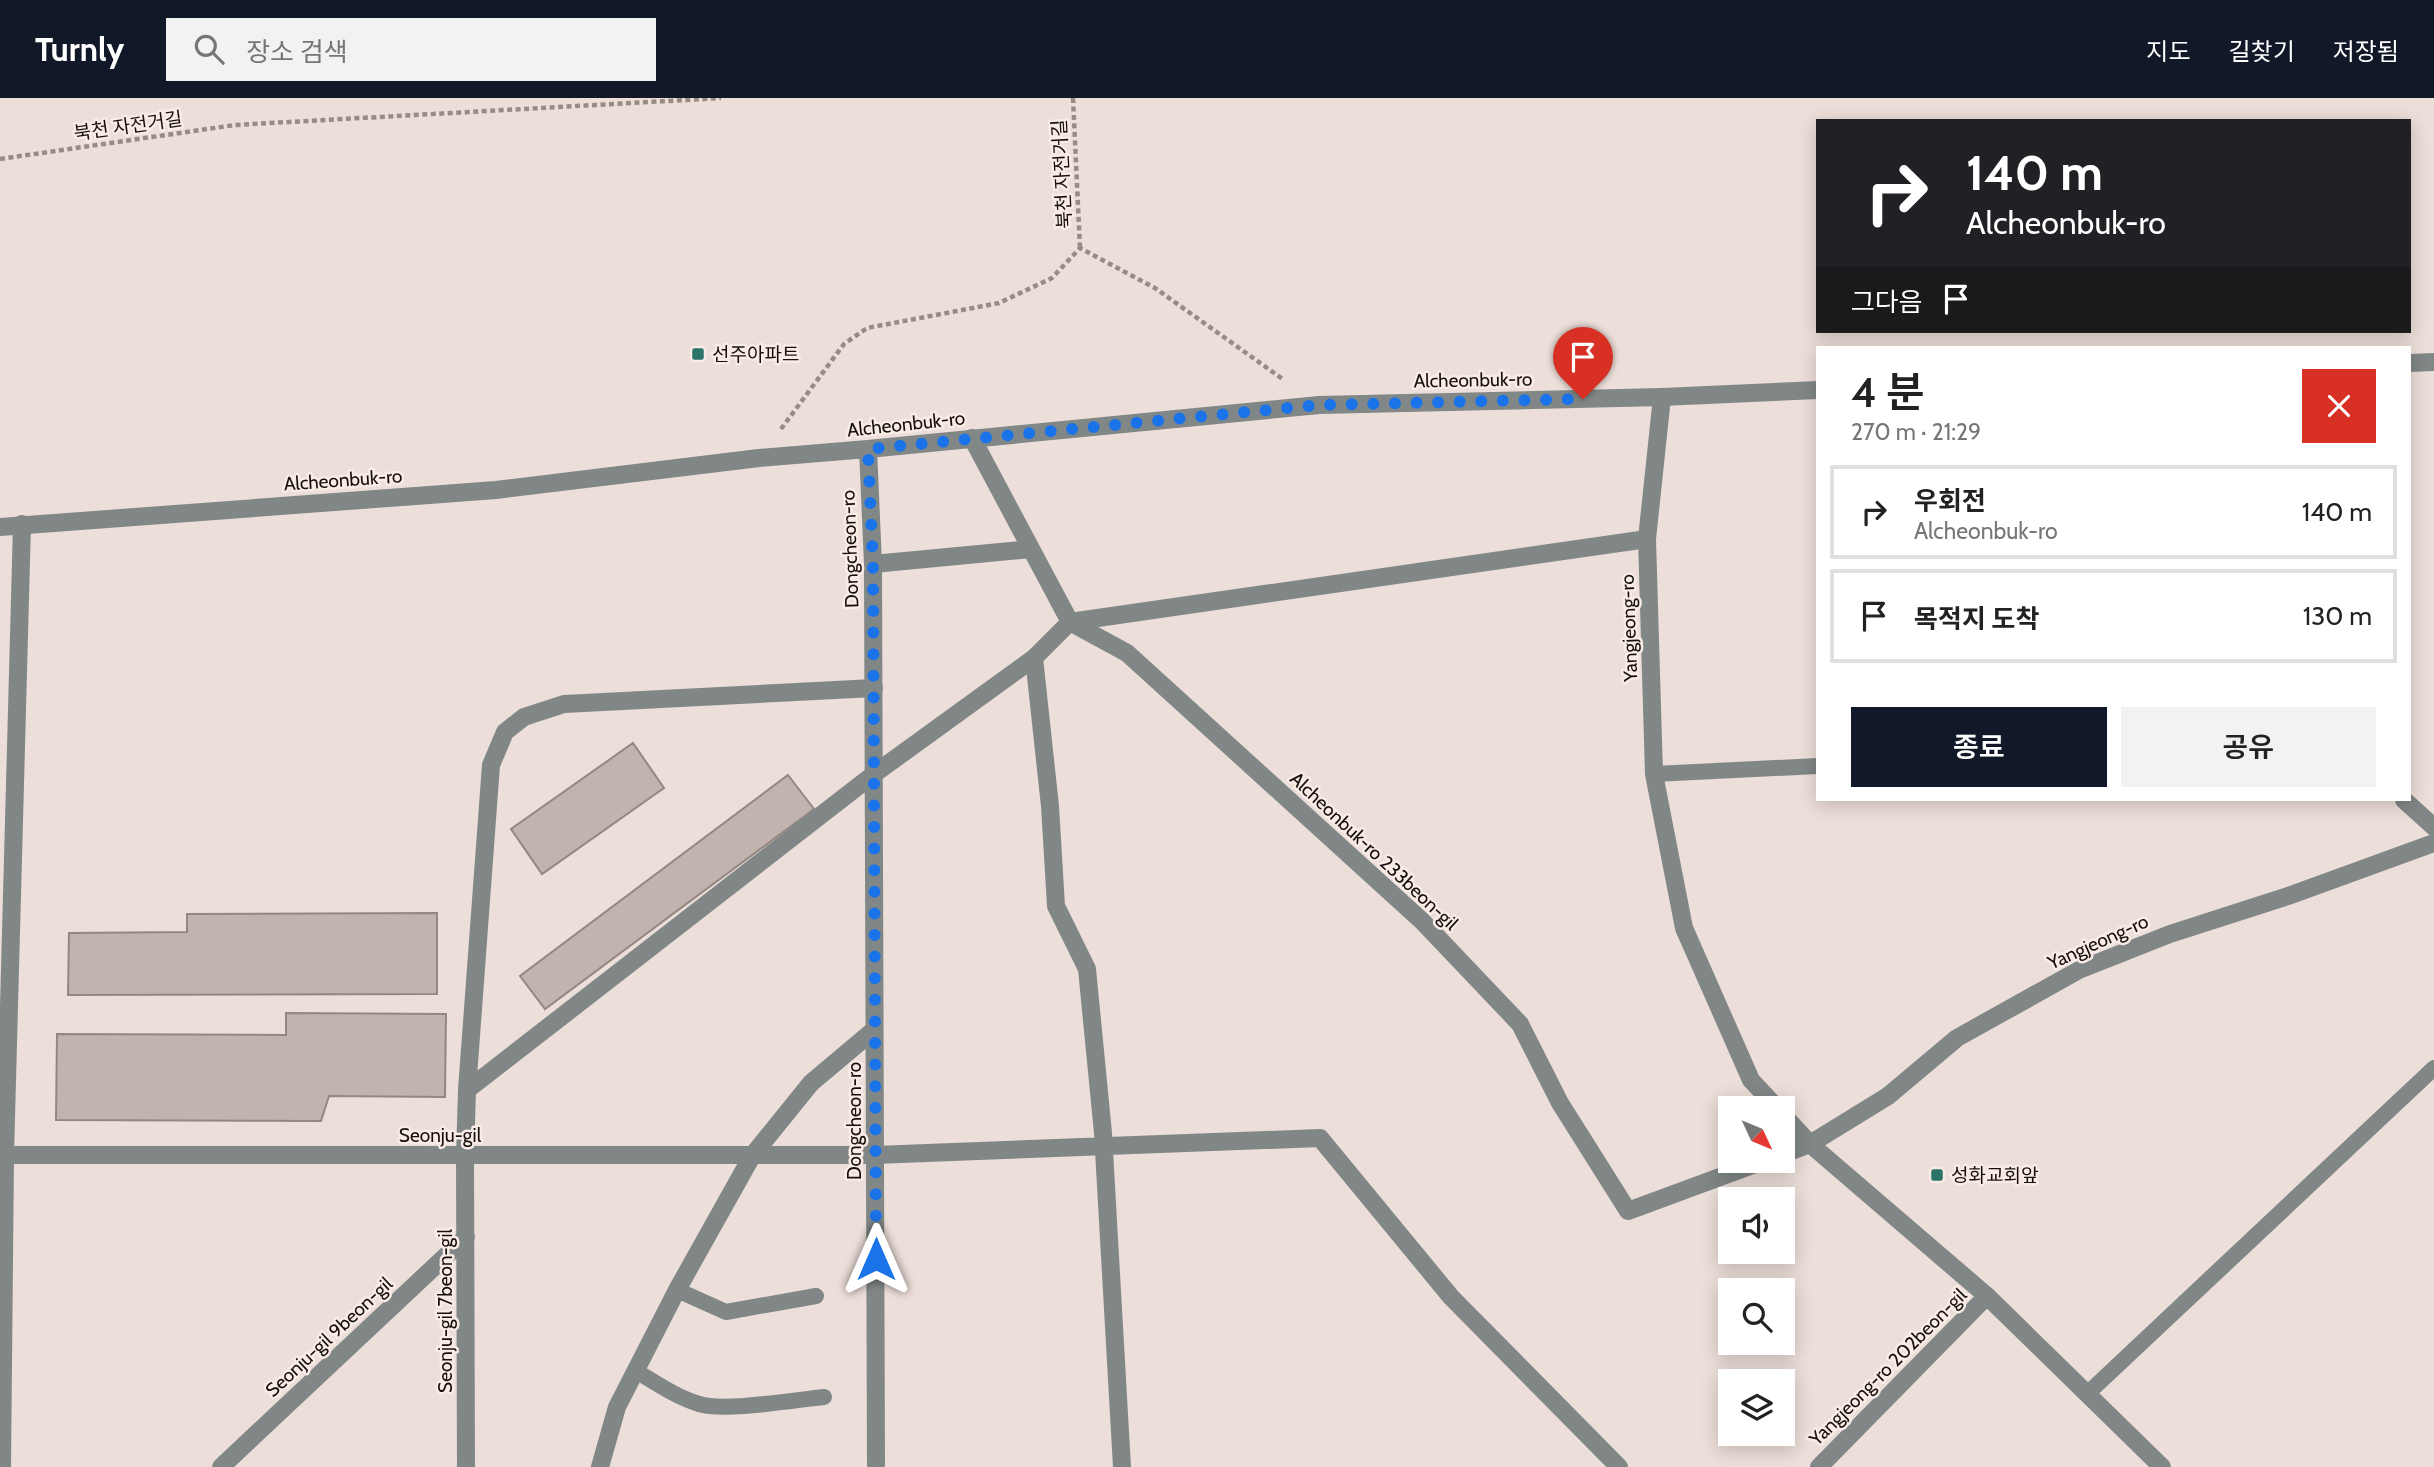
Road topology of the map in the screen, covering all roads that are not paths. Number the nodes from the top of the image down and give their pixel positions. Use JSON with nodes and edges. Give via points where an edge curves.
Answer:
{"nodes":[{"id":1,"x":2434,"y":362,"type":"edge"},
{"id":2,"x":2411,"y":363,"type":"edge"},
{"id":3,"x":1816,"y":390,"type":"edge"},
{"id":4,"x":1662,"y":397,"type":"junction"},
{"id":5,"x":972,"y":438,"type":"junction"},
{"id":6,"x":868,"y":449,"type":"junction"},
{"id":7,"x":22,"y":524,"type":"junction"},
{"id":8,"x":0,"y":527,"type":"edge"},
{"id":9,"x":1647,"y":539,"type":"junction"},
{"id":10,"x":1031,"y":549,"type":"junction"},
{"id":11,"x":873,"y":564,"type":"junction"},
{"id":12,"x":1070,"y":622,"type":"junction"},
{"id":13,"x":1034,"y":658,"type":"junction"},
{"id":14,"x":874,"y":688,"type":"junction"},
{"id":15,"x":8,"y":751,"type":"edge"},
{"id":16,"x":1816,"y":766,"type":"edge"},
{"id":17,"x":874,"y":774,"type":"junction"},
{"id":18,"x":1654,"y":774,"type":"junction"},
{"id":19,"x":2405,"y":801,"type":"edge"},
{"id":20,"x":2434,"y":827,"type":"edge"},
{"id":21,"x":2434,"y":842,"type":"edge"},
{"id":22,"x":6,"y":911,"type":"edge"},
{"id":23,"x":874,"y":1030,"type":"junction"},
{"id":24,"x":2434,"y":1068,"type":"edge"},
{"id":25,"x":467,"y":1090,"type":"junction"},
{"id":26,"x":1766,"y":1096,"type":"edge"},
{"id":27,"x":1796,"y":1129,"type":"edge"},
{"id":28,"x":1810,"y":1144,"type":"junction"},
{"id":29,"x":1104,"y":1148,"type":"junction"},
{"id":30,"x":1796,"y":1149,"type":"edge"},
{"id":31,"x":2,"y":1155,"type":"edge"},
{"id":32,"x":465,"y":1156,"type":"junction"},
{"id":33,"x":752,"y":1156,"type":"junction"},
{"id":34,"x":875,"y":1156,"type":"junction"},
{"id":35,"x":1731,"y":1173,"type":"edge"},
{"id":36,"x":466,"y":1237,"type":"junction"},
{"id":37,"x":677,"y":1290,"type":"junction"},
{"id":38,"x":816,"y":1296,"type":"dead end"},
{"id":39,"x":1987,"y":1296,"type":"junction"},
{"id":40,"x":636,"y":1371,"type":"junction"},
{"id":41,"x":2087,"y":1394,"type":"junction"},
{"id":42,"x":824,"y":1397,"type":"dead end"},
{"id":43,"x":2,"y":1467,"type":"edge"},
{"id":44,"x":221,"y":1467,"type":"edge"},
{"id":45,"x":466,"y":1467,"type":"edge"},
{"id":46,"x":600,"y":1467,"type":"edge"},
{"id":47,"x":876,"y":1467,"type":"edge"},
{"id":48,"x":1122,"y":1467,"type":"edge"},
{"id":49,"x":1619,"y":1467,"type":"edge"},
{"id":50,"x":1819,"y":1467,"type":"edge"},
{"id":51,"x":2162,"y":1467,"type":"edge"}],
"edges":[{"from":1,"to":2,"type":"street"},
{"from":3,"to":4,"type":"street","name":"Alcheonbuk-ro"},
{"from":4,"to":5,"type":"street","name":"Alcheonbuk-ro","via":[[1319,405]]},
{"from":4,"to":9,"type":"street","name":"Yangjeong-ro"},
{"from":5,"to":6,"type":"street","name":"Alcheonbuk-ro"},
{"from":5,"to":10,"type":"street"},
{"from":6,"to":7,"type":"street","name":"Alcheonbuk-ro","via":[[496,490]]},
{"from":6,"to":11,"type":"street","name":"Dongcheon-ro"},
{"from":7,"to":8,"type":"street","name":"Alcheonbuk-ro"},
{"from":7,"to":15,"type":"street"},
{"from":9,"to":12,"type":"street"},
{"from":9,"to":18,"type":"street","name":"Yangjeong-ro"},
{"from":10,"to":11,"type":"street"},
{"from":10,"to":12,"type":"street"},
{"from":11,"to":14,"type":"street","name":"Dongcheon-ro"},
{"from":12,"to":13,"type":"street"},
{"from":12,"to":35,"type":"street","name":"Alcheonbuk-ro 233beon-gil","via":[[1127,653],[1422,921],[1520,1024],[1560,1103],[1628,1211]]},
{"from":13,"to":17,"type":"street"},
{"from":13,"to":29,"type":"street","via":[[1056,906],[1087,969]]},
{"from":14,"to":17,"type":"street","name":"Dongcheon-ro"},
{"from":14,"to":25,"type":"street","via":[[564,704],[524,717],[505,732],[491,765]]},
{"from":15,"to":22,"type":"street"},
{"from":16,"to":18,"type":"lane"},
{"from":17,"to":23,"type":"street","name":"Dongcheon-ro"},
{"from":17,"to":25,"type":"street"},
{"from":18,"to":26,"type":"street","name":"Yangjeong-ro","via":[[1684,928],[1751,1080]]},
{"from":19,"to":20,"type":"street"},
{"from":21,"to":28,"type":"street","name":"Yangjeong-ro","via":[[2079,970],[1957,1038],[1888,1096]]},
{"from":22,"to":31,"type":"street"},
{"from":23,"to":33,"type":"street","via":[[811,1083]]},
{"from":23,"to":34,"type":"street","name":"Dongcheon-ro"},
{"from":24,"to":41,"type":"lane"},
{"from":25,"to":32,"type":"street"},
{"from":27,"to":28,"type":"street"},
{"from":28,"to":30,"type":"street"},
{"from":28,"to":39,"type":"street"},
{"from":29,"to":34,"type":"street","name":"Seonju-gil"},
{"from":29,"to":48,"type":"street"},
{"from":29,"to":49,"type":"street","name":"Seonju-gil","via":[[1320,1138],[1451,1297]]},
{"from":31,"to":32,"type":"street","name":"Seonju-gil"},
{"from":31,"to":43,"type":"street"},
{"from":32,"to":33,"type":"street","name":"Seonju-gil"},
{"from":32,"to":36,"type":"street","name":"Seonju-gil 7beon-gil"},
{"from":33,"to":34,"type":"street","name":"Seonju-gil"},
{"from":33,"to":37,"type":"street"},
{"from":34,"to":47,"type":"street","name":"Dongcheon-ro"},
{"from":36,"to":44,"type":"street","name":"Seonju-gil 9beon-gil"},
{"from":36,"to":45,"type":"street","name":"Seonju-gil 7beon-gil"},
{"from":37,"to":38,"type":"lane","via":[[726,1311]]},
{"from":37,"to":40,"type":"street"},
{"from":39,"to":41,"type":"street"},
{"from":39,"to":50,"type":"street","name":"Yangjeong-ro 202beon-gil"},
{"from":40,"to":42,"type":"lane","via":[[700,1405]]},
{"from":40,"to":46,"type":"street","via":[[617,1407]]},
{"from":41,"to":51,"type":"street"}]}
